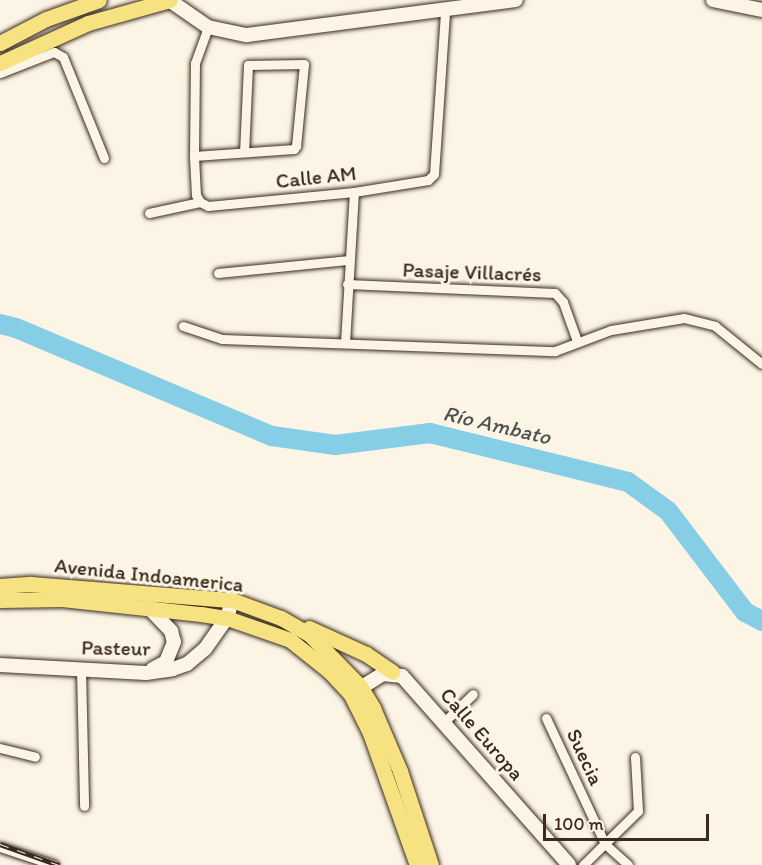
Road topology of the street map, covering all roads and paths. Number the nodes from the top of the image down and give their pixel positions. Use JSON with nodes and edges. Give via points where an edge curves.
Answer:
{"nodes":[{"id":1,"x":99,"y":0,"type":"edge"},
{"id":2,"x":169,"y":0,"type":"edge"},
{"id":3,"x":516,"y":0,"type":"edge"},
{"id":4,"x":713,"y":0,"type":"edge"},
{"id":5,"x":762,"y":10,"type":"edge"},
{"id":6,"x":445,"y":11,"type":"junction"},
{"id":7,"x":208,"y":27,"type":"junction"},
{"id":8,"x":0,"y":43,"type":"edge"},
{"id":9,"x":0,"y":63,"type":"edge"},
{"id":10,"x":0,"y":73,"type":"edge"},
{"id":11,"x":244,"y":152,"type":"junction"},
{"id":12,"x":194,"y":156,"type":"junction"},
{"id":13,"x":104,"y":158,"type":"dead end"},
{"id":14,"x":354,"y":192,"type":"junction"},
{"id":15,"x":200,"y":202,"type":"junction"},
{"id":16,"x":149,"y":213,"type":"dead end"},
{"id":17,"x":349,"y":260,"type":"junction"},
{"id":18,"x":218,"y":273,"type":"dead end"},
{"id":19,"x":347,"y":284,"type":"junction"},
{"id":20,"x":183,"y":326,"type":"dead end"},
{"id":21,"x":577,"y":341,"type":"junction"},
{"id":22,"x":345,"y":343,"type":"junction"},
{"id":23,"x":762,"y":364,"type":"edge"},
{"id":24,"x":0,"y":586,"type":"edge"},
{"id":25,"x":0,"y":600,"type":"edge"},
{"id":26,"x":232,"y":600,"type":"junction"},
{"id":27,"x":148,"y":608,"type":"junction"},
{"id":28,"x":227,"y":618,"type":"junction"},
{"id":29,"x":296,"y":627,"type":"junction"},
{"id":30,"x":0,"y":665,"type":"edge"},
{"id":31,"x":81,"y":669,"type":"junction"},
{"id":32,"x":393,"y":672,"type":"junction"},
{"id":33,"x":146,"y":673,"type":"junction"},
{"id":34,"x":356,"y":691,"type":"junction"},
{"id":35,"x":473,"y":694,"type":"dead end"},
{"id":36,"x":546,"y":718,"type":"dead end"},
{"id":37,"x":444,"y":722,"type":"junction"},
{"id":38,"x":0,"y":748,"type":"edge"},
{"id":39,"x":35,"y":757,"type":"dead end"},
{"id":40,"x":635,"y":757,"type":"dead end"},
{"id":41,"x":84,"y":806,"type":"dead end"},
{"id":42,"x":605,"y":844,"type":"junction"},
{"id":43,"x":0,"y":847,"type":"edge"},
{"id":44,"x":54,"y":865,"type":"edge"},
{"id":45,"x":417,"y":865,"type":"edge"},
{"id":46,"x":431,"y":865,"type":"edge"},
{"id":47,"x":569,"y":865,"type":"edge"},
{"id":48,"x":583,"y":865,"type":"edge"},
{"id":49,"x":628,"y":865,"type":"edge"}],
"edges":[{"from":1,"to":8,"type":"main road","via":[[46,19]]},
{"from":2,"to":7,"type":"street"},
{"from":2,"to":9,"type":"main road","via":[[88,23]]},
{"from":3,"to":6,"type":"street"},
{"from":4,"to":5,"type":"street"},
{"from":6,"to":7,"type":"street","via":[[247,35]]},
{"from":6,"to":14,"type":"street","name":"Calle AM","via":[[434,174],[428,180]]},
{"from":7,"to":12,"type":"street","via":[[195,63]]},
{"from":10,"to":13,"type":"street","via":[[54,52],[63,57]]},
{"from":11,"to":11,"type":"street","via":[[248,65],[304,64],[297,146]]},
{"from":11,"to":12,"type":"street"},
{"from":12,"to":15,"type":"street","via":[[196,195]]},
{"from":14,"to":15,"type":"street","name":"Calle AM","via":[[208,206]]},
{"from":14,"to":17,"type":"street"},
{"from":15,"to":16,"type":"street","name":"Calle AM"},
{"from":17,"to":18,"type":"street"},
{"from":17,"to":19,"type":"street"},
{"from":19,"to":21,"type":"street","name":"Pasaje Villacrés","via":[[555,293],[563,302]]},
{"from":19,"to":22,"type":"street"},
{"from":20,"to":22,"type":"street","via":[[222,339]]},
{"from":21,"to":22,"type":"street","via":[[555,351]]},
{"from":21,"to":23,"type":"street","via":[[653,320],[684,318],[715,326]]},
{"from":24,"to":26,"type":"main road","name":"Avenida Indoamerica","via":[[31,584]]},
{"from":25,"to":27,"type":"main road","name":"Avenida Indoamerica","via":[[62,599]]},
{"from":26,"to":28,"type":"street","name":"Pasteur"},
{"from":26,"to":29,"type":"main road","name":"Avenida Indoamerica"},
{"from":27,"to":28,"type":"main road","name":"Avenida Indoamerica"},
{"from":27,"to":33,"type":"street","via":[[171,631],[174,642],[166,662]]},
{"from":28,"to":33,"type":"street","name":"Pasteur","via":[[206,649],[187,664]]},
{"from":28,"to":34,"type":"main road","name":"Avenida Indoamerica","via":[[290,640]]},
{"from":29,"to":32,"type":"main road","via":[[319,631]]},
{"from":29,"to":34,"type":"main road","name":"Avenida Indoamerica","via":[[332,654]]},
{"from":30,"to":31,"type":"street","name":"Pasteur"},
{"from":31,"to":33,"type":"street","name":"Pasteur"},
{"from":31,"to":41,"type":"street"},
{"from":32,"to":34,"type":"street"},
{"from":32,"to":37,"type":"street","name":"Calle Europa"},
{"from":34,"to":45,"type":"main road","name":"Avenida Indoamerica"},
{"from":34,"to":46,"type":"main road","name":"Avenida Indoamerica","via":[[384,729]]},
{"from":35,"to":37,"type":"street"},
{"from":36,"to":42,"type":"street","name":"Suecia"},
{"from":37,"to":47,"type":"street","name":"Calle Europa"},
{"from":38,"to":39,"type":"street"},
{"from":40,"to":42,"type":"street","via":[[638,812]]},
{"from":42,"to":48,"type":"street"},
{"from":42,"to":49,"type":"street"},
{"from":43,"to":44,"type":"street"}]}
